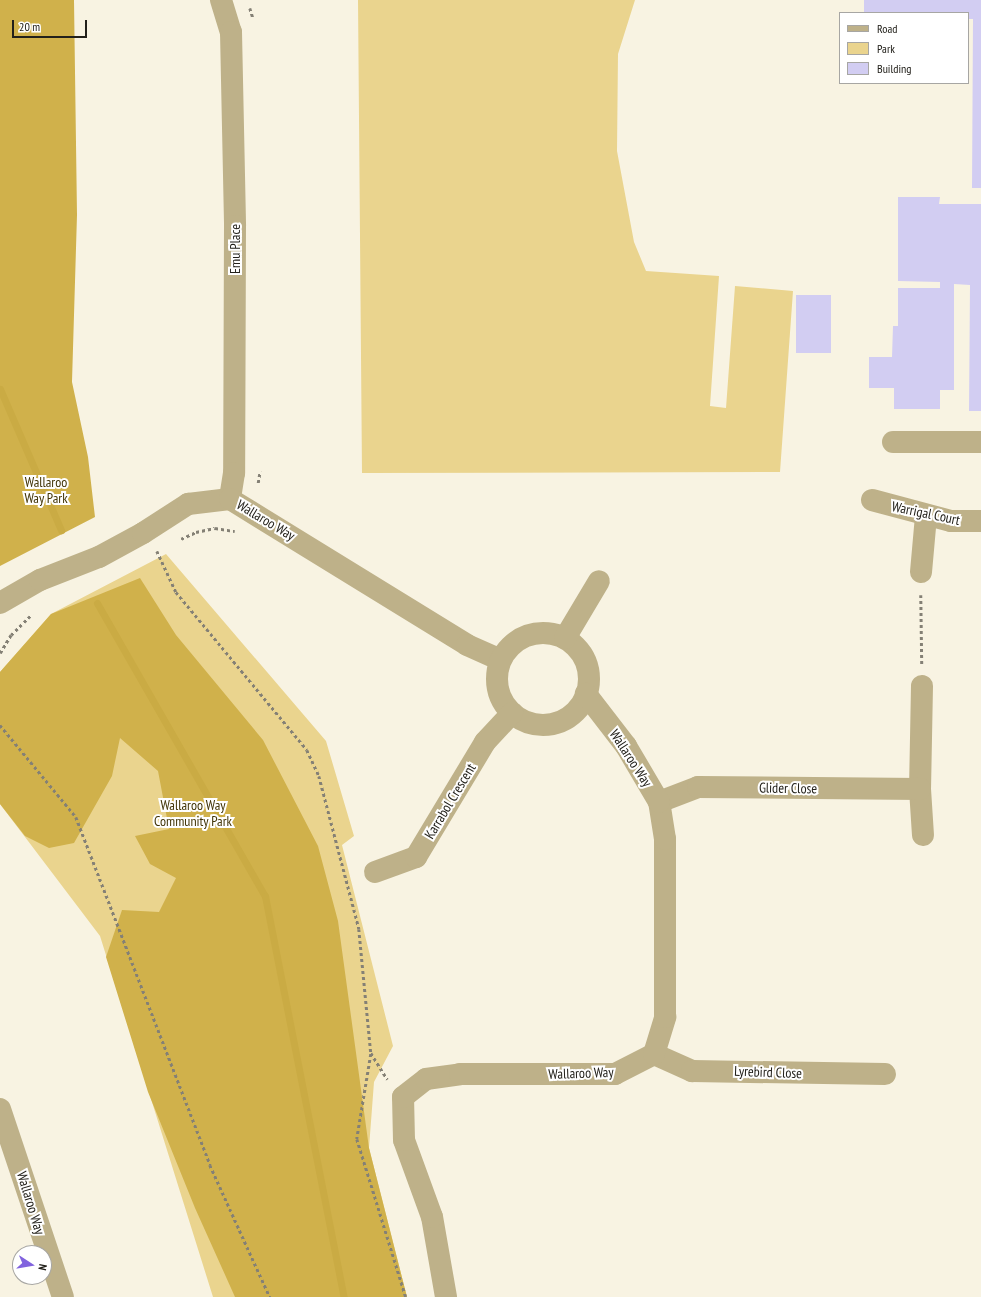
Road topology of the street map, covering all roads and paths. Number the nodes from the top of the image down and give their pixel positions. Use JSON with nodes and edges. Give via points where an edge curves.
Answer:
{"nodes":[{"id":1,"x":221,"y":0,"type":"edge"},
{"id":2,"x":250,"y":6,"type":"dead end"},
{"id":3,"x":254,"y":20,"type":"dead end"},
{"id":4,"x":893,"y":442,"type":"dead end"},
{"id":5,"x":981,"y":442,"type":"edge"},
{"id":6,"x":258,"y":463,"type":"dead end"},
{"id":7,"x":872,"y":500,"type":"dead end"},
{"id":8,"x":238,"y":503,"type":"junction"},
{"id":9,"x":926,"y":516,"type":"junction"},
{"id":10,"x":981,"y":521,"type":"edge"},
{"id":11,"x":143,"y":534,"type":"junction"},
{"id":12,"x":176,"y":542,"type":"dead end"},
{"id":13,"x":164,"y":548,"type":"dead end"},
{"id":14,"x":157,"y":551,"type":"junction"},
{"id":15,"x":150,"y":554,"type":"dead end"},
{"id":16,"x":921,"y":572,"type":"joint"},
{"id":17,"x":598,"y":581,"type":"dead end"},
{"id":18,"x":0,"y":603,"type":"edge"},
{"id":19,"x":36,"y":610,"type":"dead end"},
{"id":20,"x":565,"y":638,"type":"junction"},
{"id":21,"x":0,"y":653,"type":"edge"},
{"id":22,"x":500,"y":660,"type":"junction"},
{"id":23,"x":922,"y":686,"type":"joint"},
{"id":24,"x":586,"y":694,"type":"junction"},
{"id":25,"x":512,"y":713,"type":"junction"},
{"id":26,"x":0,"y":724,"type":"edge"},
{"id":27,"x":920,"y":789,"type":"junction"},
{"id":28,"x":659,"y":802,"type":"junction"},
{"id":29,"x":923,"y":835,"type":"dead end"},
{"id":30,"x":375,"y":872,"type":"dead end"},
{"id":31,"x":371,"y":1053,"type":"junction"},
{"id":32,"x":654,"y":1054,"type":"junction"},
{"id":33,"x":885,"y":1074,"type":"dead end"},
{"id":34,"x":403,"y":1097,"type":"junction"},
{"id":35,"x":0,"y":1109,"type":"edge"},
{"id":36,"x":63,"y":1297,"type":"edge"},
{"id":37,"x":270,"y":1297,"type":"edge"},
{"id":38,"x":406,"y":1297,"type":"edge"},
{"id":39,"x":446,"y":1297,"type":"edge"}],
"edges":[{"from":1,"to":8,"type":"street","name":"Emu Place","via":[[231,32],[235,226],[234,473]]},
{"from":2,"to":3,"type":"path"},
{"from":4,"to":5,"type":"street"},
{"from":6,"to":8,"type":"path","via":[[260,478]]},
{"from":7,"to":9,"type":"street","name":"Warrigal Court"},
{"from":8,"to":11,"type":"street","name":"Wallaroo Way","via":[[188,504]]},
{"from":8,"to":12,"type":"path","via":[[235,532],[215,528],[196,532]]},
{"from":8,"to":22,"type":"street","name":"Wallaroo Way","via":[[467,645]]},
{"from":9,"to":10,"type":"street","name":"Warrigal Court","via":[[951,521]]},
{"from":9,"to":16,"type":"street"},
{"from":11,"to":14,"type":"path"},
{"from":11,"to":18,"type":"street","name":"Wallaroo Way","via":[[99,557],[40,580]]},
{"from":13,"to":14,"type":"path"},
{"from":14,"to":15,"type":"path"},
{"from":14,"to":31,"type":"path","via":[[176,592],[307,750],[319,776],[358,929]]},
{"from":16,"to":23,"type":"path"},
{"from":17,"to":20,"type":"street"},
{"from":19,"to":21,"type":"path","via":[[12,635]]},
{"from":20,"to":22,"type":"street","via":[[547,632],[531,634],[514,642]]},
{"from":20,"to":24,"type":"street","via":[[578,648],[587,665],[589,681]]},
{"from":22,"to":25,"type":"street","via":[[497,672],[498,688],[502,700]]},
{"from":23,"to":27,"type":"street"},
{"from":24,"to":25,"type":"street","via":[[573,714],[553,724],[537,725]]},
{"from":24,"to":28,"type":"street","name":"Wallaroo Way","via":[[626,746]]},
{"from":25,"to":30,"type":"street","name":"Karrabol Crescent","via":[[485,742],[416,857]]},
{"from":26,"to":37,"type":"path","via":[[76,817],[210,1165]]},
{"from":27,"to":28,"type":"street","name":"Glider Close","via":[[698,787]]},
{"from":27,"to":29,"type":"street"},
{"from":28,"to":32,"type":"street","name":"Wallaroo Way","via":[[665,839],[665,1017]]},
{"from":31,"to":34,"type":"path","via":[[382,1074]]},
{"from":31,"to":38,"type":"path","via":[[357,1139]]},
{"from":32,"to":33,"type":"street","name":"Lyrebird Close","via":[[692,1072]]},
{"from":32,"to":34,"type":"street","name":"Wallaroo Way","via":[[614,1074],[460,1074],[426,1079]]},
{"from":34,"to":39,"type":"street","via":[[404,1140],[432,1217]]},
{"from":35,"to":36,"type":"street","name":"Wallaroo Way"}]}
